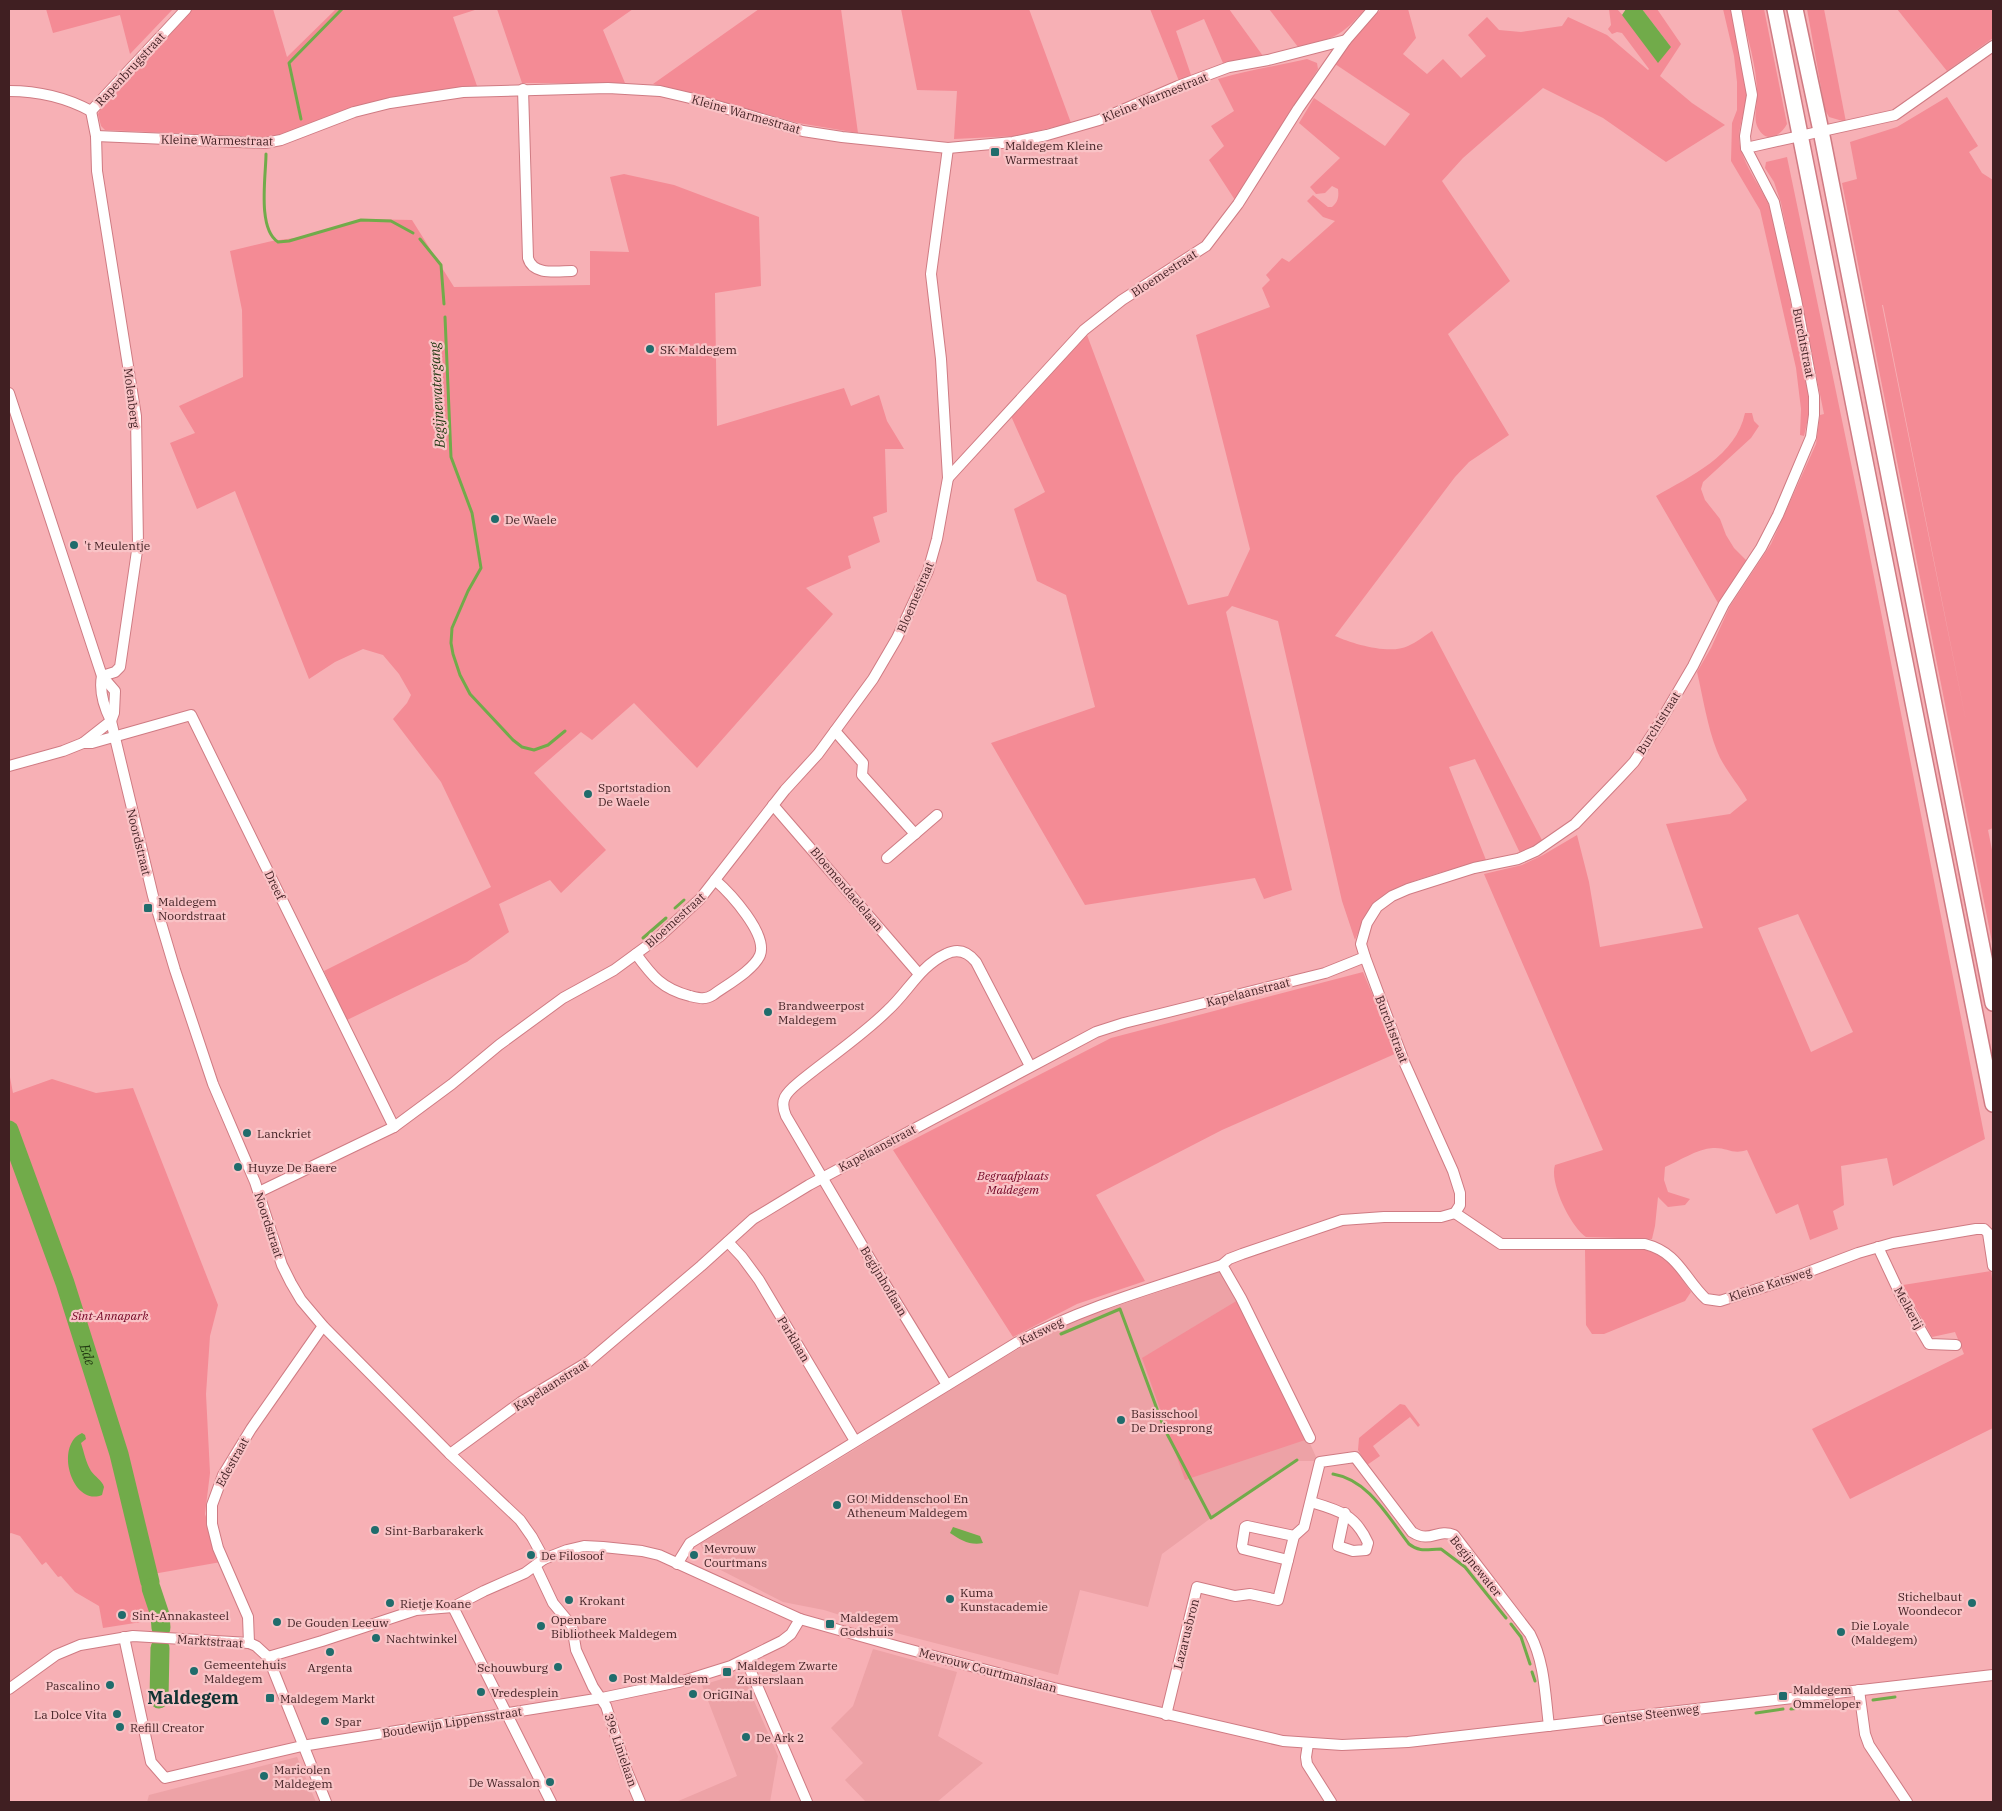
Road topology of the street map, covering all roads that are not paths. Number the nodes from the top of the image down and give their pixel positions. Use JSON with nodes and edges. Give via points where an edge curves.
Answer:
{"nodes":[{"id":1,"x":186,"y":9,"type":"edge"},
{"id":2,"x":1373,"y":9,"type":"edge"},
{"id":3,"x":1736,"y":9,"type":"edge"},
{"id":4,"x":1775,"y":9,"type":"edge"},
{"id":5,"x":1795,"y":9,"type":"edge"},
{"id":6,"x":1346,"y":40,"type":"junction"},
{"id":7,"x":1993,"y":46,"type":"edge"},
{"id":8,"x":523,"y":89,"type":"junction"},
{"id":9,"x":9,"y":91,"type":"edge"},
{"id":10,"x":91,"y":111,"type":"junction"},
{"id":11,"x":1821,"y":131,"type":"junction"},
{"id":12,"x":96,"y":136,"type":"junction"},
{"id":13,"x":1799,"y":136,"type":"junction"},
{"id":14,"x":948,"y":148,"type":"junction"},
{"id":15,"x":1746,"y":148,"type":"junction"},
{"id":16,"x":572,"y":271,"type":"dead end"},
{"id":17,"x":9,"y":393,"type":"edge"},
{"id":18,"x":948,"y":478,"type":"junction"},
{"id":19,"x":102,"y":676,"type":"junction"},
{"id":20,"x":111,"y":721,"type":"junction"},
{"id":21,"x":835,"y":731,"type":"junction"},
{"id":22,"x":114,"y":736,"type":"junction"},
{"id":23,"x":83,"y":743,"type":"junction"},
{"id":24,"x":9,"y":766,"type":"edge"},
{"id":25,"x":774,"y":805,"type":"junction"},
{"id":26,"x":937,"y":815,"type":"dead end"},
{"id":27,"x":914,"y":834,"type":"junction"},
{"id":28,"x":887,"y":858,"type":"dead end"},
{"id":29,"x":715,"y":880,"type":"junction"},
{"id":30,"x":636,"y":954,"type":"junction"},
{"id":31,"x":1365,"y":957,"type":"junction"},
{"id":32,"x":919,"y":974,"type":"junction"},
{"id":33,"x":1993,"y":1004,"type":"edge"},
{"id":34,"x":1030,"y":1066,"type":"junction"},
{"id":35,"x":1993,"y":1104,"type":"edge"},
{"id":36,"x":394,"y":1127,"type":"junction"},
{"id":37,"x":823,"y":1178,"type":"junction"},
{"id":38,"x":259,"y":1192,"type":"junction"},
{"id":39,"x":1454,"y":1213,"type":"junction"},
{"id":40,"x":728,"y":1242,"type":"junction"},
{"id":41,"x":1878,"y":1247,"type":"junction"},
{"id":42,"x":1222,"y":1265,"type":"junction"},
{"id":43,"x":1993,"y":1266,"type":"edge"},
{"id":44,"x":323,"y":1326,"type":"junction"},
{"id":45,"x":1956,"y":1346,"type":"dead end"},
{"id":46,"x":948,"y":1384,"type":"junction"},
{"id":47,"x":1310,"y":1438,"type":"dead end"},
{"id":48,"x":855,"y":1441,"type":"junction"},
{"id":49,"x":450,"y":1454,"type":"junction"},
{"id":50,"x":1320,"y":1462,"type":"joint"},
{"id":51,"x":1310,"y":1502,"type":"junction"},
{"id":52,"x":1345,"y":1514,"type":"dead end"},
{"id":53,"x":1294,"y":1536,"type":"junction"},
{"id":54,"x":544,"y":1559,"type":"junction"},
{"id":55,"x":1288,"y":1560,"type":"junction"},
{"id":56,"x":677,"y":1564,"type":"junction"},
{"id":57,"x":536,"y":1567,"type":"junction"},
{"id":58,"x":453,"y":1607,"type":"junction"},
{"id":59,"x":800,"y":1619,"type":"junction"},
{"id":60,"x":124,"y":1637,"type":"junction"},
{"id":61,"x":249,"y":1643,"type":"junction"},
{"id":62,"x":268,"y":1657,"type":"junction"},
{"id":63,"x":746,"y":1660,"type":"junction"},
{"id":64,"x":1993,"y":1675,"type":"edge"},
{"id":65,"x":9,"y":1689,"type":"edge"},
{"id":66,"x":1859,"y":1690,"type":"junction"},
{"id":67,"x":602,"y":1698,"type":"junction"},
{"id":68,"x":506,"y":1713,"type":"junction"},
{"id":69,"x":1166,"y":1715,"type":"junction"},
{"id":70,"x":1549,"y":1726,"type":"junction"},
{"id":71,"x":1308,"y":1744,"type":"junction"},
{"id":72,"x":302,"y":1746,"type":"junction"},
{"id":73,"x":326,"y":1802,"type":"edge"},
{"id":74,"x":551,"y":1802,"type":"edge"},
{"id":75,"x":640,"y":1802,"type":"edge"},
{"id":76,"x":808,"y":1802,"type":"edge"},
{"id":77,"x":1331,"y":1802,"type":"edge"},
{"id":78,"x":1907,"y":1802,"type":"edge"}],
"edges":[{"from":1,"to":10,"type":"street","name":"Rapenbrugstraat"},
{"from":2,"to":6,"type":"street"},
{"from":3,"to":15,"type":"street","via":[[1752,95]]},
{"from":4,"to":13,"type":"highway"},
{"from":5,"to":11,"type":"highway"},
{"from":6,"to":14,"type":"street","name":"Kleine Warmestraat","via":[[1230,67],[1099,120],[1046,135],[1013,142]]},
{"from":6,"to":18,"type":"street","name":"Bloemestraat","via":[[1238,204],[1206,246],[1122,300],[1084,330]]},
{"from":7,"to":11,"type":"street","via":[[1895,115]]},
{"from":8,"to":12,"type":"street","name":"Kleine Warmestraat","via":[[464,92],[390,103],[266,143]]},
{"from":8,"to":14,"type":"street","name":"Kleine Warmestraat","via":[[660,91],[803,131]]},
{"from":8,"to":16,"type":"street","via":[[528,258],[532,266],[541,271]]},
{"from":9,"to":10,"type":"street","name":"Rapenbrugstraat","via":[[49,94],[76,102]]},
{"from":10,"to":12,"type":"street","name":"Molenberg"},
{"from":11,"to":13,"type":"street"},
{"from":11,"to":33,"type":"highway"},
{"from":12,"to":19,"type":"street","name":"Molenberg","via":[[97,171],[136,416],[138,534],[120,667]]},
{"from":13,"to":15,"type":"street"},
{"from":13,"to":35,"type":"highway"},
{"from":14,"to":18,"type":"street","name":"Bloemestraat","via":[[932,274]]},
{"from":15,"to":31,"type":"street","name":"Burchtstraat","via":[[1774,202],[1814,396],[1811,437],[1778,515],[1761,548],[1724,604],[1694,666],[1634,762],[1620,777],[1575,824],[1536,851],[1392,896],[1378,907],[1367,923],[1361,944]]},
{"from":17,"to":19,"type":"street","name":"Noordstraat"},
{"from":18,"to":21,"type":"street","name":"Bloemestraat","via":[[937,539],[909,612],[873,679]]},
{"from":19,"to":20,"type":"street","name":"Noordstraat","via":[[116,691]]},
{"from":20,"to":22,"type":"street","name":"Noordstraat"},
{"from":20,"to":23,"type":"street"},
{"from":21,"to":25,"type":"street","name":"Bloemestraat"},
{"from":21,"to":27,"type":"street","via":[[863,763],[862,775]]},
{"from":22,"to":23,"type":"street"},
{"from":22,"to":36,"type":"street","name":"Dreef","via":[[191,715]]},
{"from":22,"to":38,"type":"street","name":"Noordstraat","via":[[153,896],[175,970],[213,1084]]},
{"from":23,"to":24,"type":"street"},
{"from":25,"to":29,"type":"street","name":"Bloemestraat"},
{"from":25,"to":32,"type":"street","name":"Bloemendaelelaan"},
{"from":26,"to":27,"type":"street"},
{"from":27,"to":28,"type":"street"},
{"from":29,"to":30,"type":"street","name":"Bloemestraat","via":[[700,899]]},
{"from":29,"to":30,"type":"street","via":[[757,931],[761,946],[755,962],[713,995],[698,998],[666,988]]},
{"from":30,"to":36,"type":"street","name":"Bloemestraat","via":[[552,1006]]},
{"from":31,"to":34,"type":"street","name":"Kapelaanstraat","via":[[1325,972],[1096,1032]]},
{"from":31,"to":39,"type":"street","name":"Burchtstraat","via":[[1405,1064],[1453,1171],[1460,1193],[1460,1205]]},
{"from":32,"to":34,"type":"street","via":[[946,954],[963,951],[970,955]]},
{"from":32,"to":37,"type":"street","via":[[889,1010],[798,1082],[782,1100],[786,1116]]},
{"from":34,"to":37,"type":"street","name":"Kapelaanstraat"},
{"from":36,"to":38,"type":"street","name":"Bloemestraat"},
{"from":37,"to":40,"type":"street","name":"Kapelaanstraat","via":[[752,1219]]},
{"from":37,"to":46,"type":"street","name":"Begijnhoflaan"},
{"from":38,"to":44,"type":"street","name":"Noordstraat","via":[[285,1270],[301,1300]]},
{"from":39,"to":41,"type":"street","name":"Kleine Katsweg","via":[[1500,1244],[1645,1244],[1655,1247],[1676,1262],[1706,1300],[1720,1300],[1792,1278]]},
{"from":39,"to":42,"type":"street","name":"Katsweg","via":[[1441,1217],[1342,1220],[1242,1254]]},
{"from":40,"to":48,"type":"street","name":"Parklaan","via":[[759,1280]]},
{"from":40,"to":49,"type":"street","name":"Kapelaanstraat","via":[[588,1362],[521,1402]]},
{"from":41,"to":43,"type":"street","name":"Kleine Katsweg","via":[[1920,1237],[1984,1229],[1988,1233]]},
{"from":41,"to":45,"type":"street","name":"Melkerij","via":[[1929,1344]]},
{"from":42,"to":46,"type":"street","name":"Katsweg","via":[[1046,1326]]},
{"from":42,"to":47,"type":"street"},
{"from":44,"to":49,"type":"street","name":"Noordstraat"},
{"from":44,"to":61,"type":"street","name":"Edestraat","via":[[242,1444],[223,1475],[212,1505],[212,1524],[218,1548],[248,1617]]},
{"from":46,"to":48,"type":"street","name":"Katsweg"},
{"from":48,"to":56,"type":"street","name":"Katsweg","via":[[690,1543]]},
{"from":49,"to":54,"type":"street","name":"Noordstraat","via":[[520,1520]]},
{"from":50,"to":51,"type":"street","name":"Lazarusbron"},
{"from":50,"to":70,"type":"street","name":"Begijnewater","via":[[1355,1457],[1412,1532],[1424,1537],[1444,1532],[1454,1535],[1530,1634],[1538,1650]]},
{"from":51,"to":52,"type":"street"},
{"from":51,"to":53,"type":"street","name":"Lazarusbron","via":[[1304,1527]]},
{"from":53,"to":55,"type":"street","name":"Lazarusbron"},
{"from":53,"to":55,"type":"street","via":[[1245,1527],[1243,1549]]},
{"from":54,"to":56,"type":"street","via":[[584,1546],[642,1551]]},
{"from":54,"to":57,"type":"street"},
{"from":55,"to":69,"type":"street","name":"Lazarusbron","via":[[1278,1600],[1250,1594],[1235,1596],[1197,1587]]},
{"from":56,"to":59,"type":"street","name":"Mevrouw Courtmanslaan"},
{"from":57,"to":58,"type":"street"},
{"from":57,"to":67,"type":"street","name":"39e Linielaan","via":[[553,1603],[572,1626],[576,1650],[593,1687]]},
{"from":58,"to":62,"type":"street","via":[[416,1610]]},
{"from":58,"to":68,"type":"street"},
{"from":59,"to":63,"type":"street","name":"Boudewijn Lippensstraat","via":[[791,1634],[782,1641]]},
{"from":59,"to":69,"type":"street","name":"Mevrouw Courtmanslaan"},
{"from":60,"to":61,"type":"street","name":"Marktstraat"},
{"from":60,"to":65,"type":"street","name":"Marktstraat","via":[[80,1644],[42,1665]]},
{"from":60,"to":72,"type":"street","via":[[151,1762],[165,1778]]},
{"from":61,"to":62,"type":"street","name":"Marktstraat"},
{"from":62,"to":72,"type":"street"},
{"from":63,"to":67,"type":"street","name":"Boudewijn Lippensstraat","via":[[683,1681]]},
{"from":63,"to":76,"type":"street"},
{"from":64,"to":66,"type":"street","name":"Gentse Steenweg"},
{"from":66,"to":70,"type":"street","name":"Gentse Steenweg"},
{"from":66,"to":78,"type":"street","via":[[1869,1745]]},
{"from":67,"to":68,"type":"street","name":"Boudewijn Lippensstraat"},
{"from":67,"to":75,"type":"street","name":"39e Linielaan"},
{"from":68,"to":72,"type":"street","name":"Boudewijn Lippensstraat"},
{"from":68,"to":74,"type":"street"},
{"from":69,"to":71,"type":"street","name":"Mevrouw Courtmanslaan","via":[[1264,1738]]},
{"from":70,"to":71,"type":"street","name":"Gentse Steenweg","via":[[1408,1742]]},
{"from":71,"to":77,"type":"street","via":[[1307,1764]]},
{"from":72,"to":73,"type":"street"}]}
